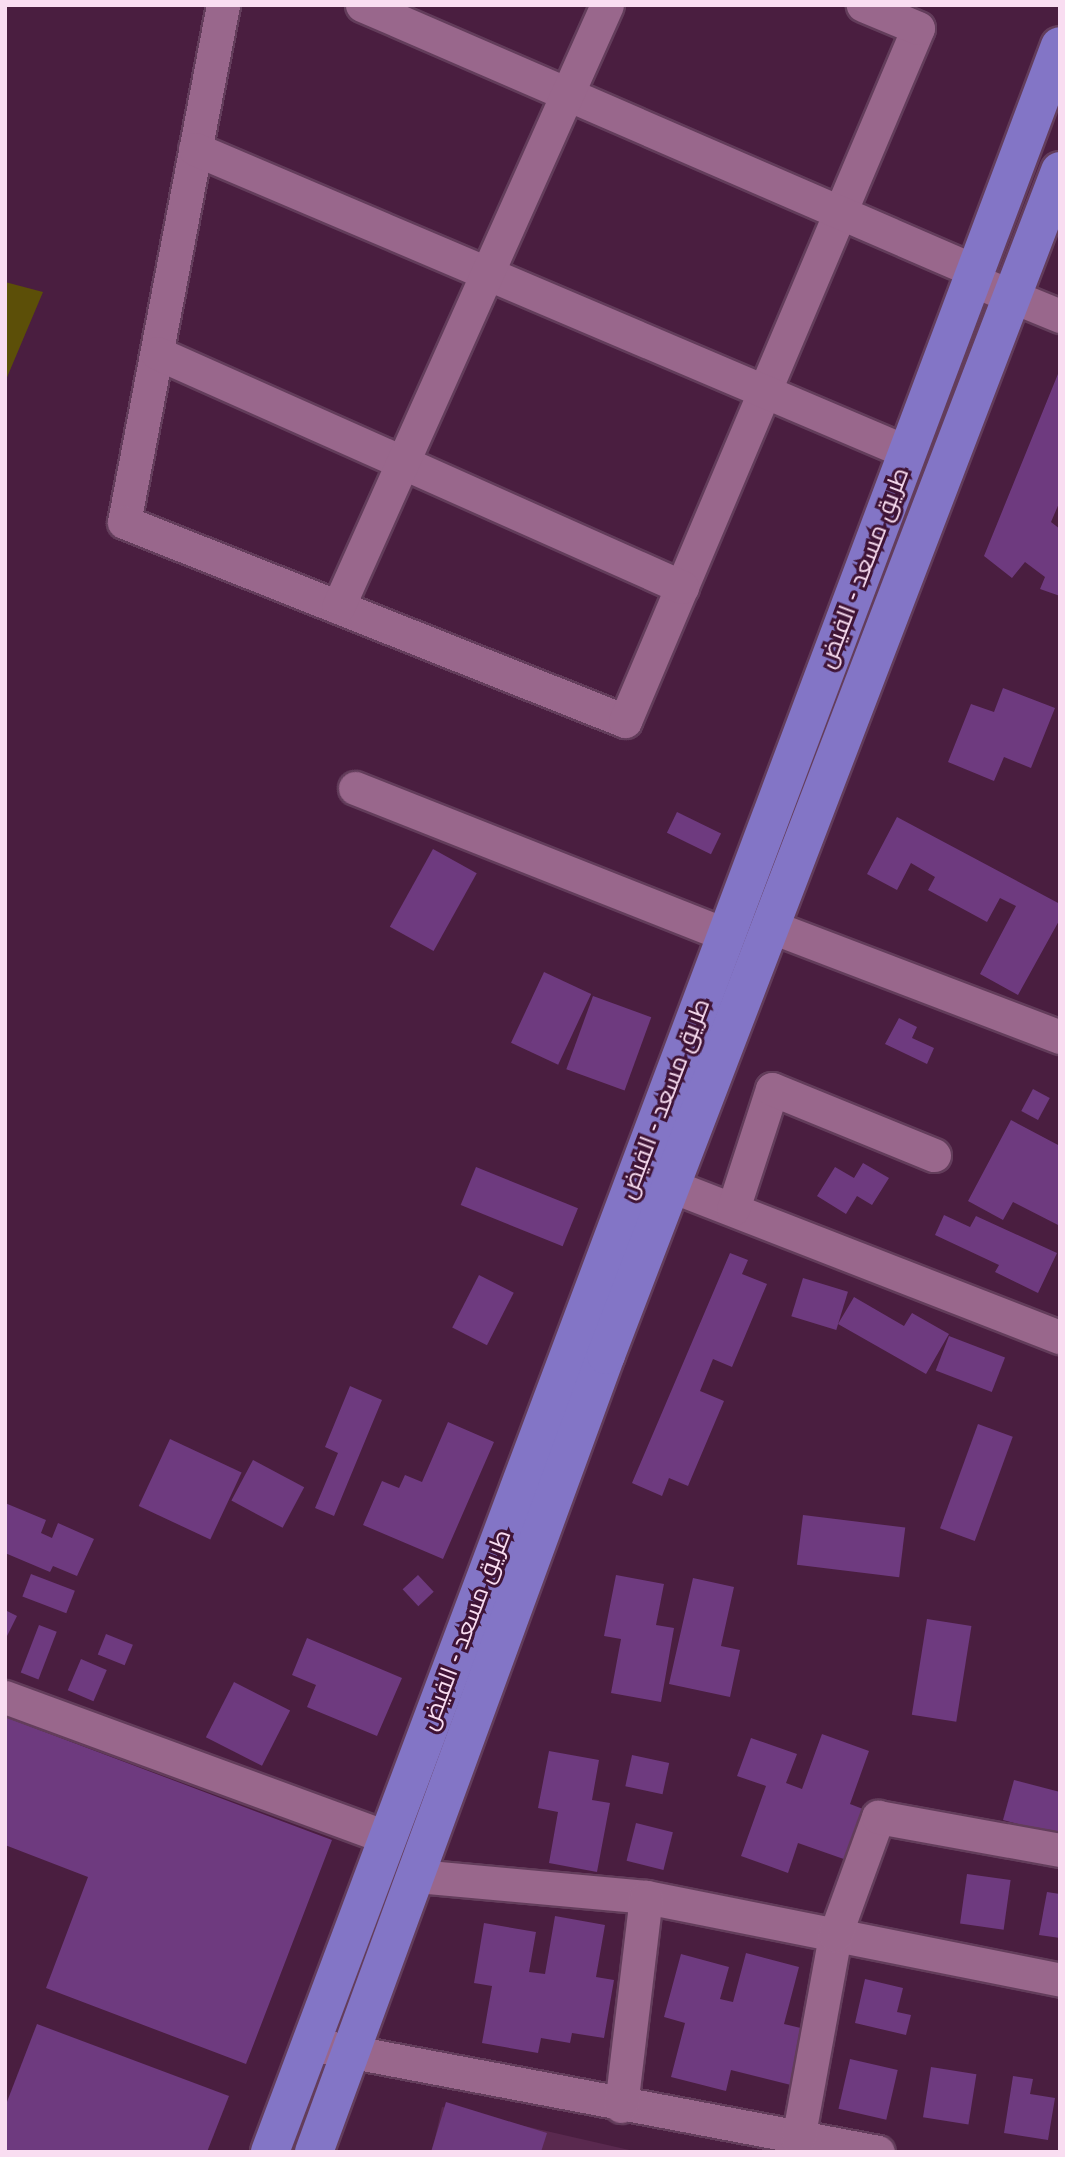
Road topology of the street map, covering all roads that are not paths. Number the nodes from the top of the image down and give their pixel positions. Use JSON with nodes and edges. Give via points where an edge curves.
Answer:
{"nodes":[{"id":1,"x":223,"y":5,"type":"edge"},
{"id":2,"x":362,"y":5,"type":"edge"},
{"id":3,"x":607,"y":5,"type":"edge"},
{"id":4,"x":863,"y":5,"type":"edge"},
{"id":5,"x":1060,"y":46,"type":"edge"},
{"id":6,"x":568,"y":94,"type":"junction"},
{"id":7,"x":195,"y":149,"type":"junction"},
{"id":8,"x":1060,"y":171,"type":"edge"},
{"id":9,"x":840,"y":213,"type":"junction"},
{"id":10,"x":488,"y":274,"type":"junction"},
{"id":11,"x":974,"y":276,"type":"junction"},
{"id":12,"x":1012,"y":297,"type":"junction"},
{"id":13,"x":1060,"y":316,"type":"edge"},
{"id":14,"x":157,"y":353,"type":"junction"},
{"id":15,"x":765,"y":392,"type":"junction"},
{"id":16,"x":907,"y":452,"type":"junction"},
{"id":17,"x":403,"y":462,"type":"junction"},
{"id":18,"x":682,"y":587,"type":"junction"},
{"id":19,"x":338,"y":607,"type":"junction"},
{"id":20,"x":355,"y":788,"type":"dead end"},
{"id":21,"x":772,"y":927,"type":"junction"},
{"id":22,"x":726,"y":934,"type":"junction"},
{"id":23,"x":1060,"y":1037,"type":"edge"},
{"id":24,"x":934,"y":1155,"type":"dead end"},
{"id":25,"x":672,"y":1186,"type":"junction"},
{"id":26,"x":733,"y":1209,"type":"junction"},
{"id":27,"x":1060,"y":1337,"type":"edge"},
{"id":28,"x":5,"y":1697,"type":"edge"},
{"id":29,"x":388,"y":1838,"type":"junction"},
{"id":30,"x":1060,"y":1850,"type":"edge"},
{"id":31,"x":417,"y":1876,"type":"junction"},
{"id":32,"x":646,"y":1898,"type":"junction"},
{"id":33,"x":835,"y":1935,"type":"junction"},
{"id":34,"x":1060,"y":1980,"type":"edge"},
{"id":35,"x":310,"y":2044,"type":"junction"},
{"id":36,"x":352,"y":2052,"type":"junction"},
{"id":37,"x":621,"y":2105,"type":"junction"},
{"id":38,"x":798,"y":2139,"type":"junction"},
{"id":39,"x":754,"y":2142,"type":"edge"},
{"id":40,"x":270,"y":2152,"type":"edge"},
{"id":41,"x":314,"y":2152,"type":"edge"},
{"id":42,"x":878,"y":2152,"type":"edge"}],
"edges":[{"from":1,"to":7,"type":"street"},
{"from":2,"to":6,"type":"street"},
{"from":3,"to":6,"type":"street"},
{"from":4,"to":9,"type":"street","via":[[918,28]]},
{"from":5,"to":11,"type":"main road","name":"طريق مسعد - الفيض"},
{"from":6,"to":9,"type":"street"},
{"from":6,"to":10,"type":"street"},
{"from":7,"to":10,"type":"street"},
{"from":7,"to":14,"type":"street"},
{"from":8,"to":12,"type":"main road","name":"طريق مسعد - الفيض"},
{"from":9,"to":11,"type":"street"},
{"from":9,"to":15,"type":"street"},
{"from":10,"to":15,"type":"street"},
{"from":10,"to":17,"type":"street"},
{"from":11,"to":12,"type":"street"},
{"from":11,"to":16,"type":"main road","name":"طريق مسعد - الفيض"},
{"from":12,"to":13,"type":"street"},
{"from":12,"to":21,"type":"main road","name":"طريق مسعد - الفيض"},
{"from":14,"to":17,"type":"street"},
{"from":14,"to":19,"type":"street","via":[[124,522]]},
{"from":15,"to":16,"type":"street"},
{"from":15,"to":18,"type":"street"},
{"from":16,"to":22,"type":"main road","name":"طريق مسعد - الفيض"},
{"from":17,"to":18,"type":"street"},
{"from":17,"to":19,"type":"street"},
{"from":18,"to":19,"type":"street","via":[[625,721]]},
{"from":20,"to":22,"type":"street"},
{"from":21,"to":23,"type":"street"},
{"from":21,"to":25,"type":"main road","name":"طريق مسعد - الفيض"},
{"from":22,"to":29,"type":"main road","name":"طريق مسعد - الفيض"},
{"from":24,"to":26,"type":"street","via":[[772,1089]]},
{"from":25,"to":26,"type":"street"},
{"from":25,"to":31,"type":"main road","name":"طريق مسعد - الفيض"},
{"from":26,"to":27,"type":"street"},
{"from":28,"to":29,"type":"street"},
{"from":29,"to":35,"type":"main road","name":"طريق مسعد - الفيض"},
{"from":30,"to":33,"type":"street","via":[[878,1817]]},
{"from":31,"to":32,"type":"street"},
{"from":31,"to":36,"type":"main road","name":"طريق مسعد - الفيض"},
{"from":32,"to":33,"type":"street"},
{"from":32,"to":37,"type":"street"},
{"from":33,"to":34,"type":"street"},
{"from":33,"to":38,"type":"street"},
{"from":35,"to":36,"type":"street"},
{"from":35,"to":40,"type":"main road","name":"طريق مسعد - الفيض"},
{"from":36,"to":37,"type":"street"},
{"from":36,"to":41,"type":"main road","name":"طريق مسعد - الفيض"},
{"from":37,"to":39,"type":"street"},
{"from":38,"to":39,"type":"street"},
{"from":38,"to":42,"type":"street"}]}
